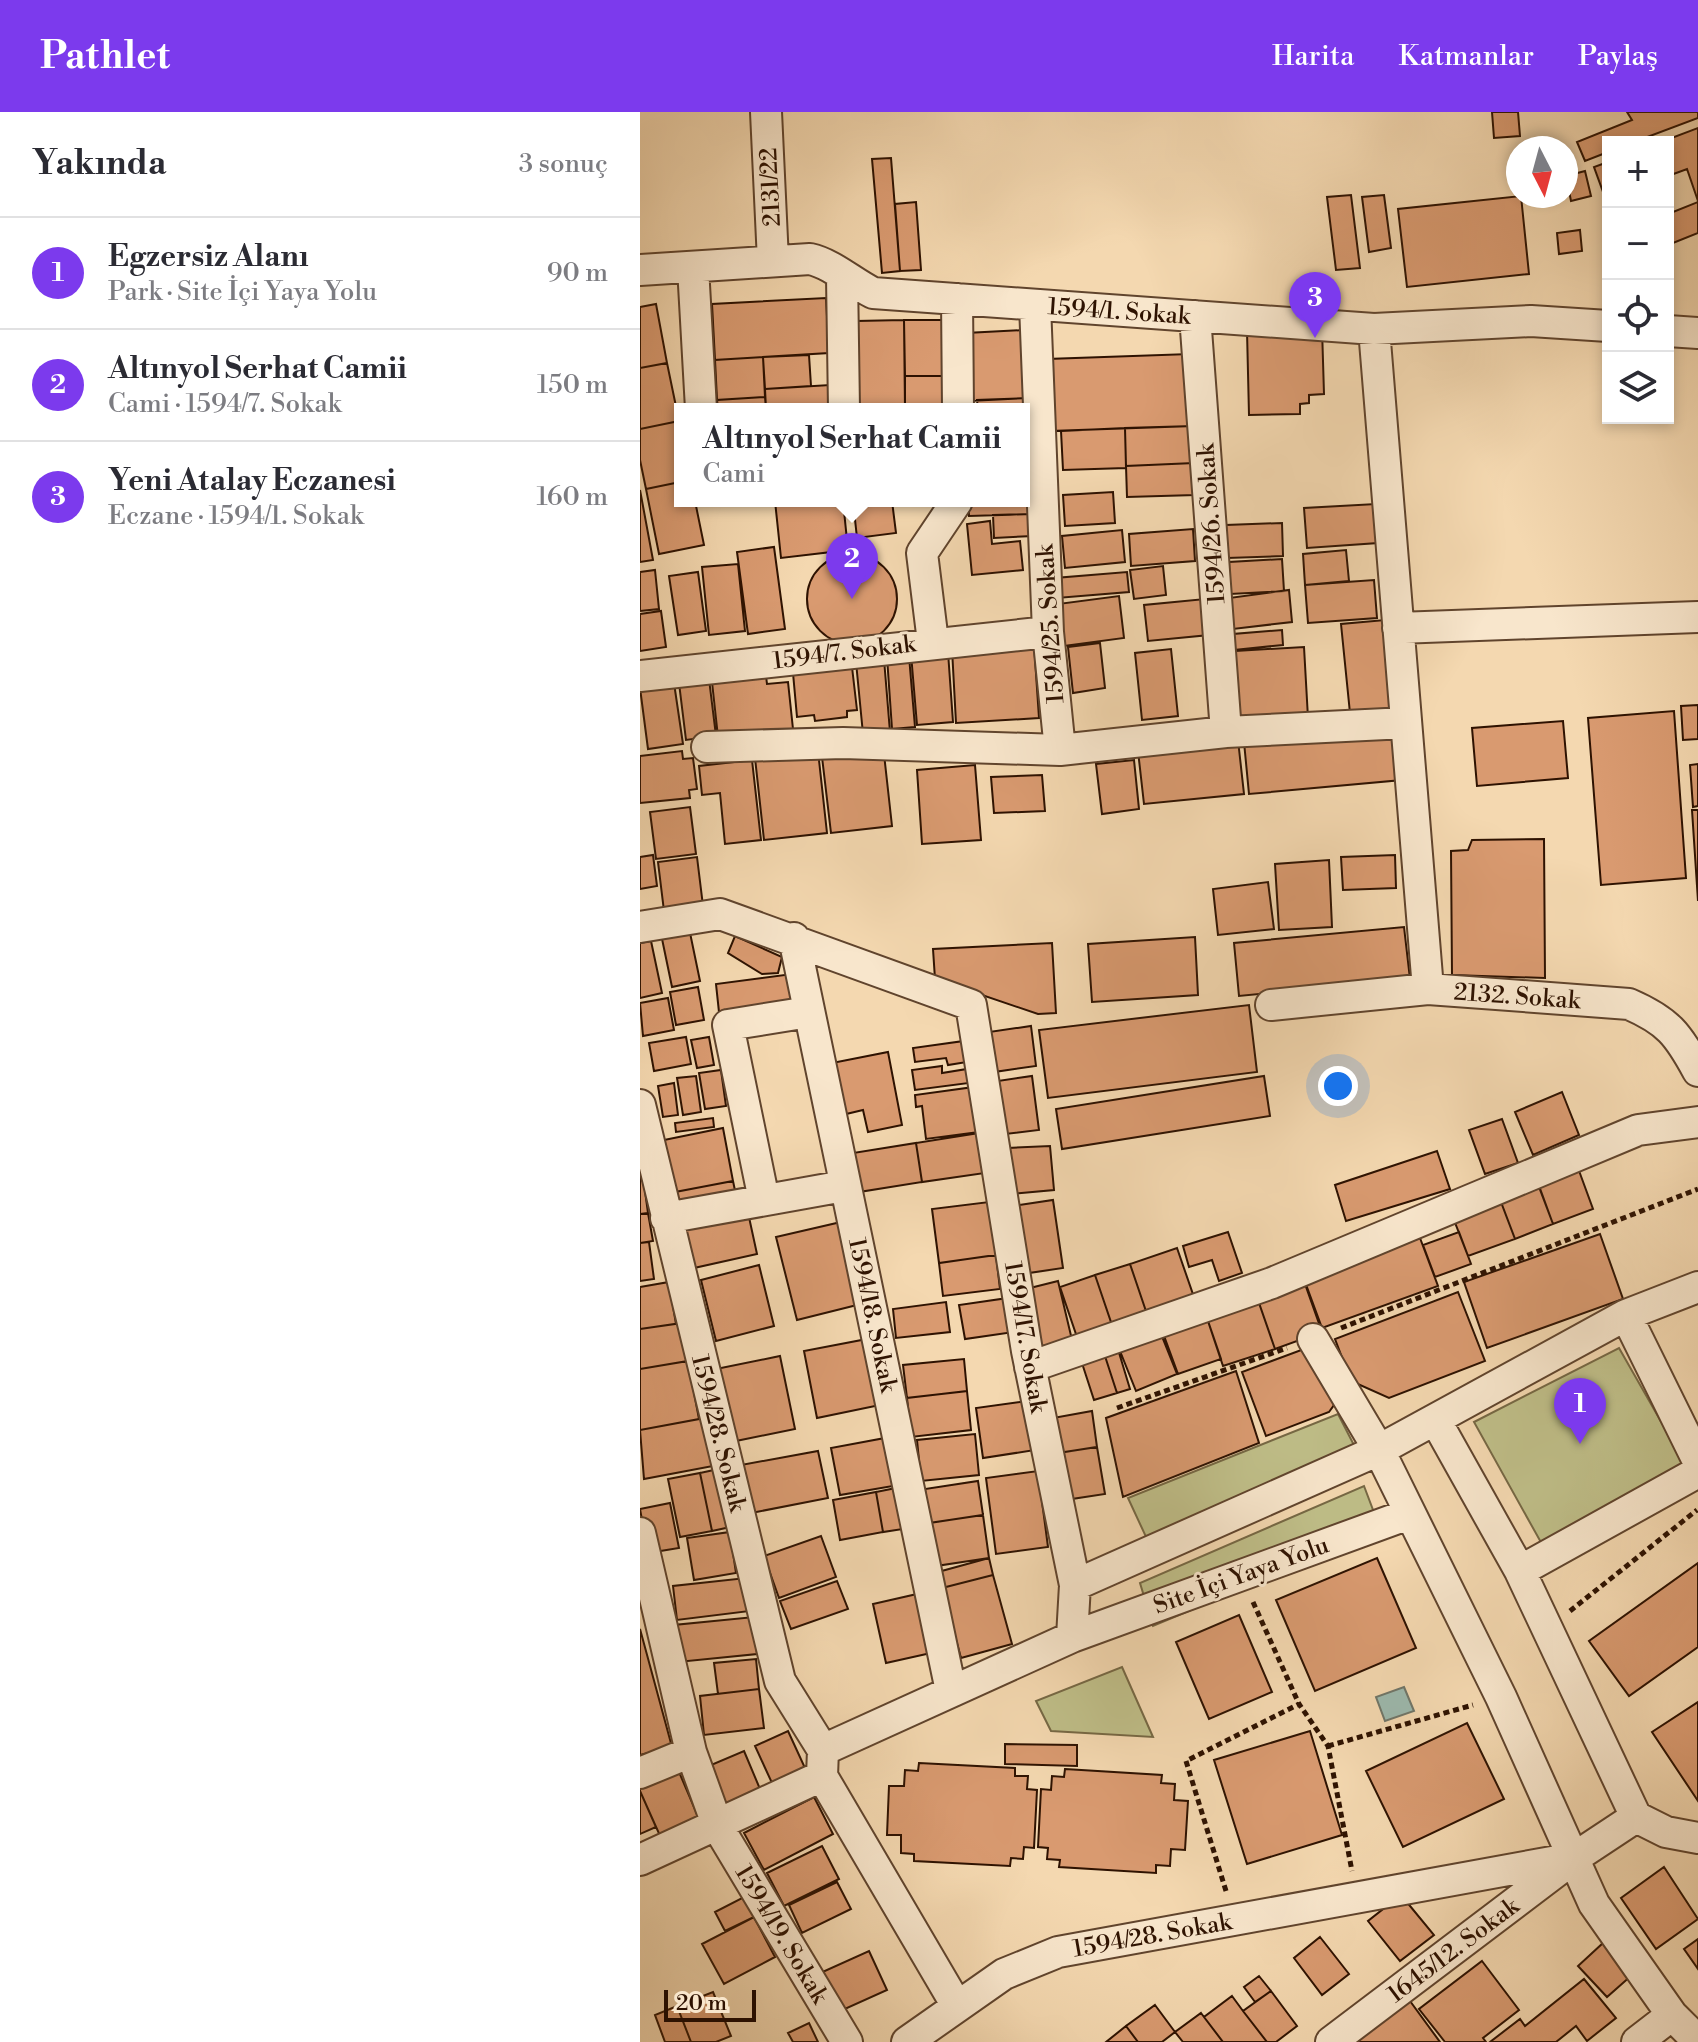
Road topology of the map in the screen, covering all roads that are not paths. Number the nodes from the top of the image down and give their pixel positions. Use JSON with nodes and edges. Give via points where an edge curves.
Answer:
{"nodes":[{"id":1,"x":766,"y":112,"type":"edge"},
{"id":2,"x":773,"y":261,"type":"junction"},
{"id":3,"x":693,"y":267,"type":"junction"},
{"id":4,"x":640,"y":270,"type":"edge"},
{"id":5,"x":842,"y":277,"type":"junction"},
{"id":6,"x":957,"y":299,"type":"junction"},
{"id":7,"x":1035,"y":305,"type":"junction"},
{"id":8,"x":1195,"y":316,"type":"junction"},
{"id":9,"x":1602,"y":326,"type":"edge"},
{"id":10,"x":1374,"y":329,"type":"junction"},
{"id":11,"x":1674,"y":331,"type":"edge"},
{"id":12,"x":1698,"y":333,"type":"edge"},
{"id":13,"x":701,"y":403,"type":"edge"},
{"id":14,"x":844,"y":403,"type":"edge"},
{"id":15,"x":958,"y":403,"type":"edge"},
{"id":16,"x":953,"y":507,"type":"edge"},
{"id":17,"x":1698,"y":617,"type":"edge"},
{"id":18,"x":1398,"y":628,"type":"junction"},
{"id":19,"x":1048,"y":632,"type":"junction"},
{"id":20,"x":933,"y":642,"type":"junction"},
{"id":21,"x":640,"y":676,"type":"edge"},
{"id":22,"x":1406,"y":723,"type":"junction"},
{"id":23,"x":1226,"y":732,"type":"junction"},
{"id":24,"x":707,"y":747,"type":"dead end"},
{"id":25,"x":1060,"y":750,"type":"junction"},
{"id":26,"x":640,"y":927,"type":"edge"},
{"id":27,"x":794,"y":938,"type":"junction"},
{"id":28,"x":1428,"y":989,"type":"junction"},
{"id":29,"x":1271,"y":1005,"type":"dead end"},
{"id":30,"x":809,"y":1012,"type":"junction"},
{"id":31,"x":1698,"y":1071,"type":"edge"},
{"id":32,"x":640,"y":1105,"type":"edge"},
{"id":33,"x":1698,"y":1122,"type":"edge"},
{"id":34,"x":844,"y":1186,"type":"junction"},
{"id":35,"x":764,"y":1200,"type":"junction"},
{"id":36,"x":666,"y":1218,"type":"junction"},
{"id":37,"x":1698,"y":1287,"type":"edge"},
{"id":38,"x":1626,"y":1315,"type":"junction"},
{"id":39,"x":1313,"y":1339,"type":"road end"},
{"id":40,"x":1030,"y":1367,"type":"junction"},
{"id":41,"x":1436,"y":1421,"type":"junction"},
{"id":42,"x":1379,"y":1450,"type":"junction"},
{"id":43,"x":1698,"y":1461,"type":"edge"},
{"id":44,"x":1698,"y":1472,"type":"edge"},
{"id":45,"x":1409,"y":1514,"type":"junction"},
{"id":46,"x":640,"y":1533,"type":"edge"},
{"id":47,"x":1520,"y":1571,"type":"junction"},
{"id":48,"x":1075,"y":1585,"type":"junction"},
{"id":49,"x":1072,"y":1637,"type":"junction"},
{"id":50,"x":951,"y":1691,"type":"junction"},
{"id":51,"x":691,"y":1752,"type":"junction"},
{"id":52,"x":822,"y":1763,"type":"junction"},
{"id":53,"x":640,"y":1773,"type":"edge"},
{"id":54,"x":1636,"y":1817,"type":"junction"},
{"id":55,"x":718,"y":1827,"type":"junction"},
{"id":56,"x":1698,"y":1838,"type":"edge"},
{"id":57,"x":1574,"y":1858,"type":"junction"},
{"id":58,"x":640,"y":1860,"type":"edge"},
{"id":59,"x":957,"y":2006,"type":"junction"},
{"id":60,"x":1672,"y":2015,"type":"junction"},
{"id":61,"x":1698,"y":2041,"type":"edge"},
{"id":62,"x":847,"y":2042,"type":"edge"},
{"id":63,"x":907,"y":2042,"type":"edge"},
{"id":64,"x":1331,"y":2042,"type":"edge"},
{"id":65,"x":1637,"y":2042,"type":"edge"}],
"edges":[{"from":1,"to":2,"type":"street","name":"2131/22"},
{"from":2,"to":3,"type":"street","name":"1594/1. Sokak"},
{"from":2,"to":5,"type":"street","name":"1594/1. Sokak","via":[[829,263]]},
{"from":3,"to":4,"type":"street","name":"1594/1. Sokak"},
{"from":3,"to":13,"type":"street"},
{"from":5,"to":6,"type":"street","name":"1594/1. Sokak","via":[[873,293]]},
{"from":5,"to":14,"type":"street"},
{"from":6,"to":7,"type":"street","name":"1594/1. Sokak"},
{"from":6,"to":15,"type":"street"},
{"from":7,"to":8,"type":"street","name":"1594/1. Sokak"},
{"from":7,"to":19,"type":"street","name":"1594/25. Sokak"},
{"from":8,"to":10,"type":"street","name":"1594/1. Sokak"},
{"from":8,"to":23,"type":"street","name":"1594/26. Sokak"},
{"from":9,"to":10,"type":"street","name":"1594/1. Sokak","via":[[1531,321]]},
{"from":10,"to":18,"type":"street","name":"2132. Sokak"},
{"from":11,"to":12,"type":"street"},
{"from":16,"to":20,"type":"street","via":[[922,553]]},
{"from":17,"to":18,"type":"street"},
{"from":18,"to":22,"type":"street","name":"2132. Sokak"},
{"from":19,"to":20,"type":"street","name":"1594/7. Sokak"},
{"from":19,"to":25,"type":"street","name":"1594/25. Sokak"},
{"from":20,"to":21,"type":"street","name":"1594/7. Sokak"},
{"from":22,"to":23,"type":"street"},
{"from":22,"to":28,"type":"street","name":"2132. Sokak"},
{"from":23,"to":25,"type":"street"},
{"from":24,"to":25,"type":"street","via":[[843,743]]},
{"from":26,"to":27,"type":"street","name":"1594/17. Sokak","via":[[720,914]]},
{"from":27,"to":30,"type":"street","name":"1594/18. Sokak"},
{"from":27,"to":40,"type":"street","name":"1594/17. Sokak","via":[[971,1005]]},
{"from":28,"to":29,"type":"street"},
{"from":28,"to":31,"type":"street","name":"2132. Sokak","via":[[1629,1004],[1659,1017],[1679,1036]]},
{"from":30,"to":34,"type":"street","name":"1594/18. Sokak"},
{"from":30,"to":35,"type":"street","via":[[728,1025]]},
{"from":32,"to":36,"type":"street","name":"1594/28. Sokak"},
{"from":33,"to":40,"type":"street","via":[[1638,1130],[1272,1283]]},
{"from":34,"to":35,"type":"street"},
{"from":34,"to":50,"type":"street","name":"1594/18. Sokak"},
{"from":35,"to":36,"type":"street"},
{"from":36,"to":52,"type":"street","name":"1594/28. Sokak","via":[[780,1681]]},
{"from":37,"to":38,"type":"street"},
{"from":38,"to":41,"type":"street"},
{"from":38,"to":43,"type":"street"},
{"from":39,"to":42,"type":"street"},
{"from":40,"to":48,"type":"street","name":"1594/17. Sokak"},
{"from":41,"to":42,"type":"street"},
{"from":41,"to":47,"type":"street"},
{"from":42,"to":45,"type":"street"},
{"from":42,"to":48,"type":"street"},
{"from":44,"to":47,"type":"street"},
{"from":45,"to":49,"type":"street","name":"Site İçi Yaya Yolu"},
{"from":45,"to":57,"type":"street"},
{"from":46,"to":51,"type":"street","name":"1594/19. Sokak"},
{"from":47,"to":54,"type":"street"},
{"from":48,"to":49,"type":"street","name":"1594/17. Sokak"},
{"from":49,"to":50,"type":"street"},
{"from":50,"to":52,"type":"street"},
{"from":51,"to":53,"type":"street"},
{"from":51,"to":55,"type":"street","name":"1594/19. Sokak"},
{"from":52,"to":55,"type":"street"},
{"from":52,"to":59,"type":"street","name":"1594/28. Sokak"},
{"from":54,"to":56,"type":"street","via":[[1666,1832]]},
{"from":54,"to":57,"type":"street","name":"1645/12. Sokak"},
{"from":55,"to":58,"type":"street"},
{"from":55,"to":62,"type":"street","name":"1594/19. Sokak"},
{"from":57,"to":59,"type":"street","name":"1594/28. Sokak","via":[[1058,1952],[1004,1974]]},
{"from":57,"to":60,"type":"street","via":[[1594,1904]]},
{"from":57,"to":64,"type":"street","name":"1645/12. Sokak"},
{"from":59,"to":63,"type":"street"},
{"from":60,"to":61,"type":"street"},
{"from":60,"to":65,"type":"street"}]}
